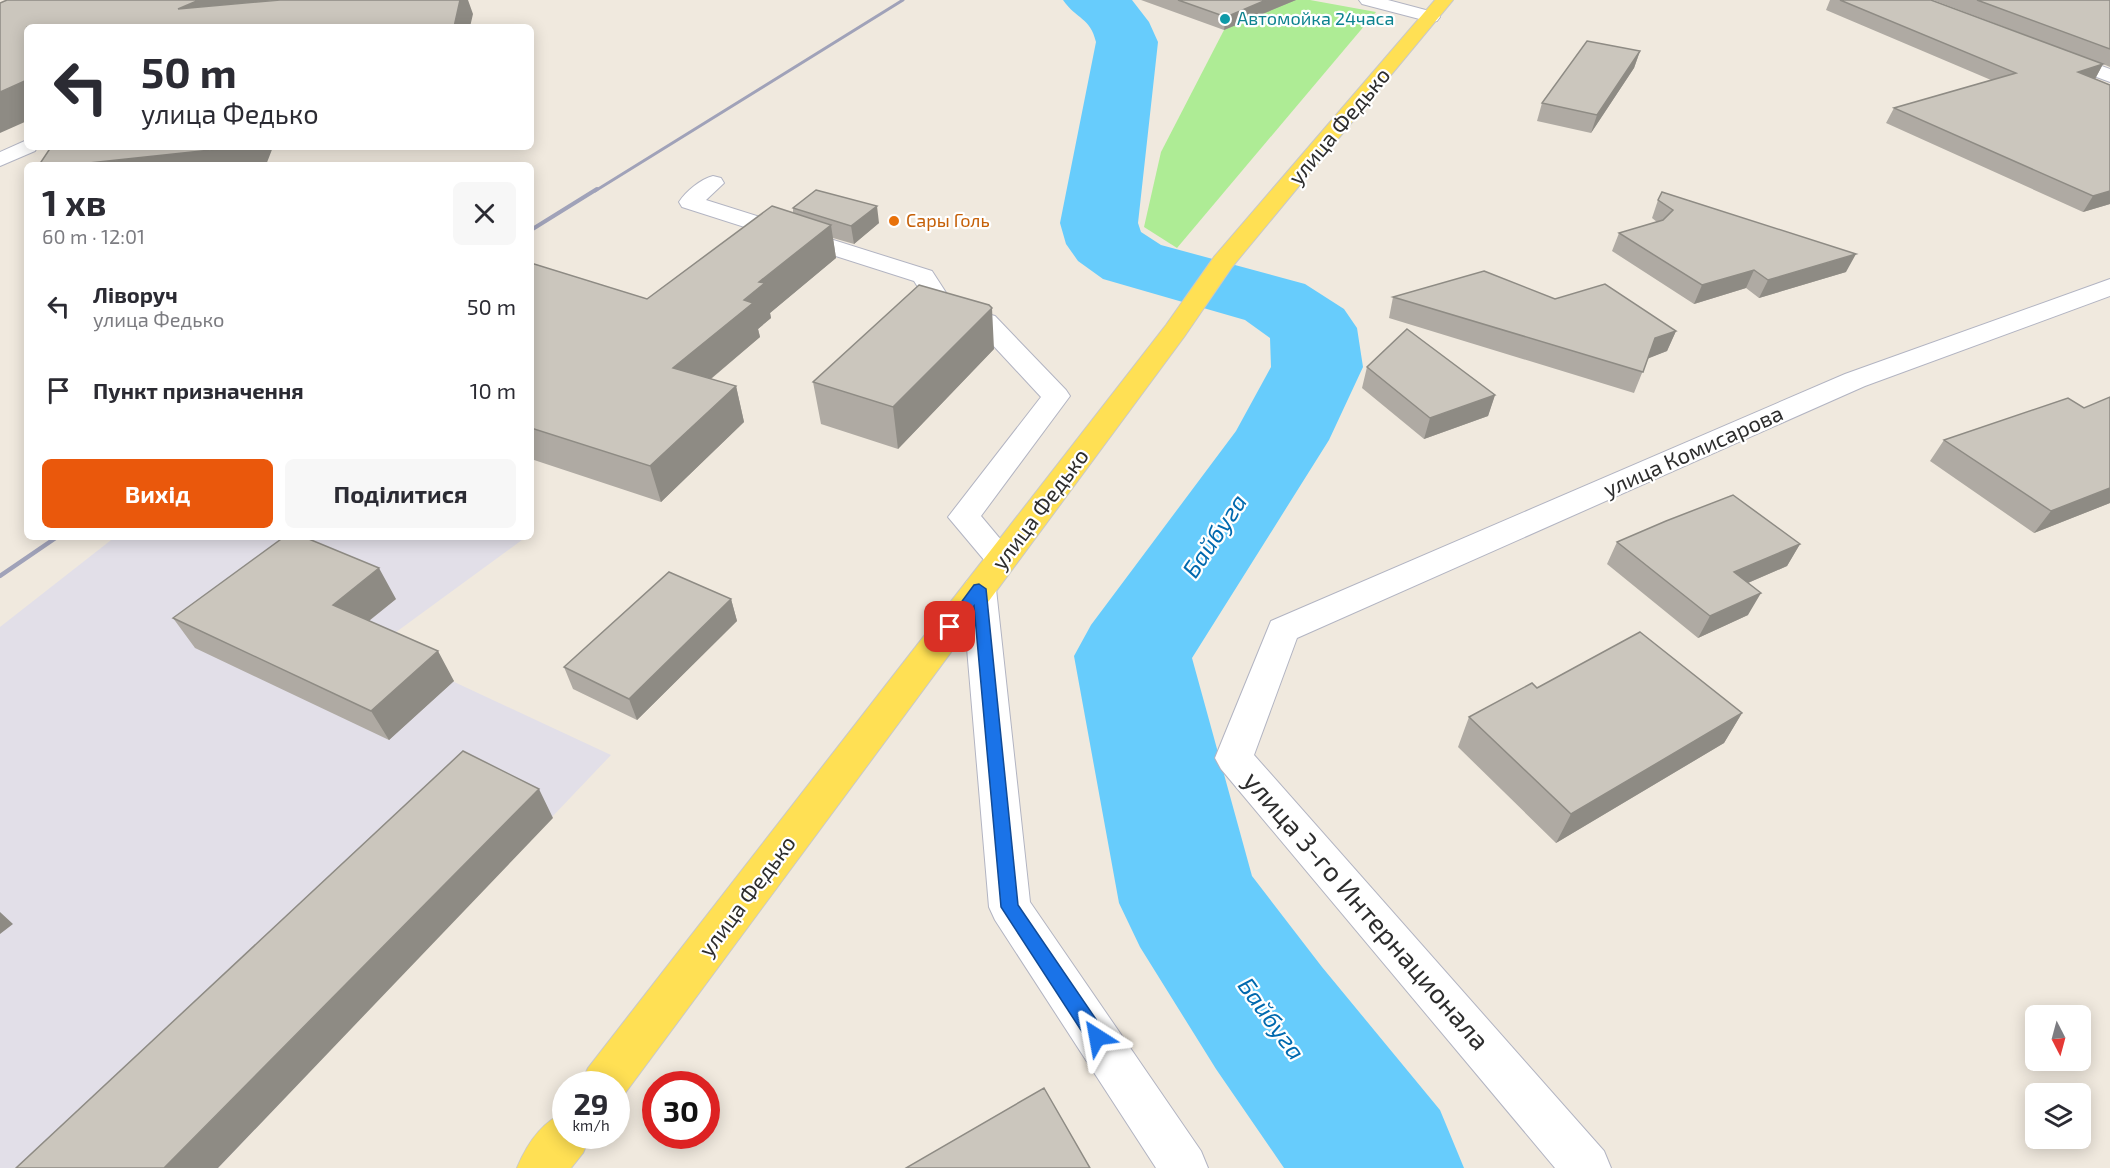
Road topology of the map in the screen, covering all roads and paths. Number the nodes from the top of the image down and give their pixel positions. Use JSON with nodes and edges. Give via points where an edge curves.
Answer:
{"nodes":[{"id":1,"x":1368,"y":0,"type":"edge"},
{"id":2,"x":1444,"y":0,"type":"edge"},
{"id":3,"x":1431,"y":17,"type":"junction"},
{"id":4,"x":2044,"y":51,"type":"edge"},
{"id":5,"x":2110,"y":76,"type":"edge"},
{"id":6,"x":24,"y":148,"type":"edge"},
{"id":7,"x":0,"y":160,"type":"edge"},
{"id":8,"x":713,"y":183,"type":"dead end"},
{"id":9,"x":2110,"y":287,"type":"edge"},
{"id":10,"x":990,"y":574,"type":"junction"},
{"id":11,"x":1283,"y":630,"type":"joint"},
{"id":12,"x":614,"y":1071,"type":"edge"},
{"id":13,"x":556,"y":1149,"type":"edge"},
{"id":14,"x":541,"y":1168,"type":"edge"},
{"id":15,"x":1184,"y":1168,"type":"edge"},
{"id":16,"x":1587,"y":1168,"type":"edge"}],
"edges":[{"from":1,"to":3,"type":"street"},
{"from":2,"to":3,"type":"main road","name":"улица Федько"},
{"from":3,"to":10,"type":"main road","name":"улица Федько","via":[[1224,262]]},
{"from":4,"to":5,"type":"street"},
{"from":6,"to":7,"type":"street"},
{"from":8,"to":10,"type":"street","via":[[690,202],[923,276],[945,310],[986,321],[1056,396],[964,516]]},
{"from":9,"to":11,"type":"street","name":"улица Комисарова","via":[[1855,380]]},
{"from":10,"to":12,"type":"main road","name":"улица Федько"},
{"from":10,"to":15,"type":"street","via":[[1010,907]]},
{"from":11,"to":16,"type":"street","name":"улица 3-го Интернационала","via":[[1234,758]]},
{"from":13,"to":14,"type":"main road"}]}
